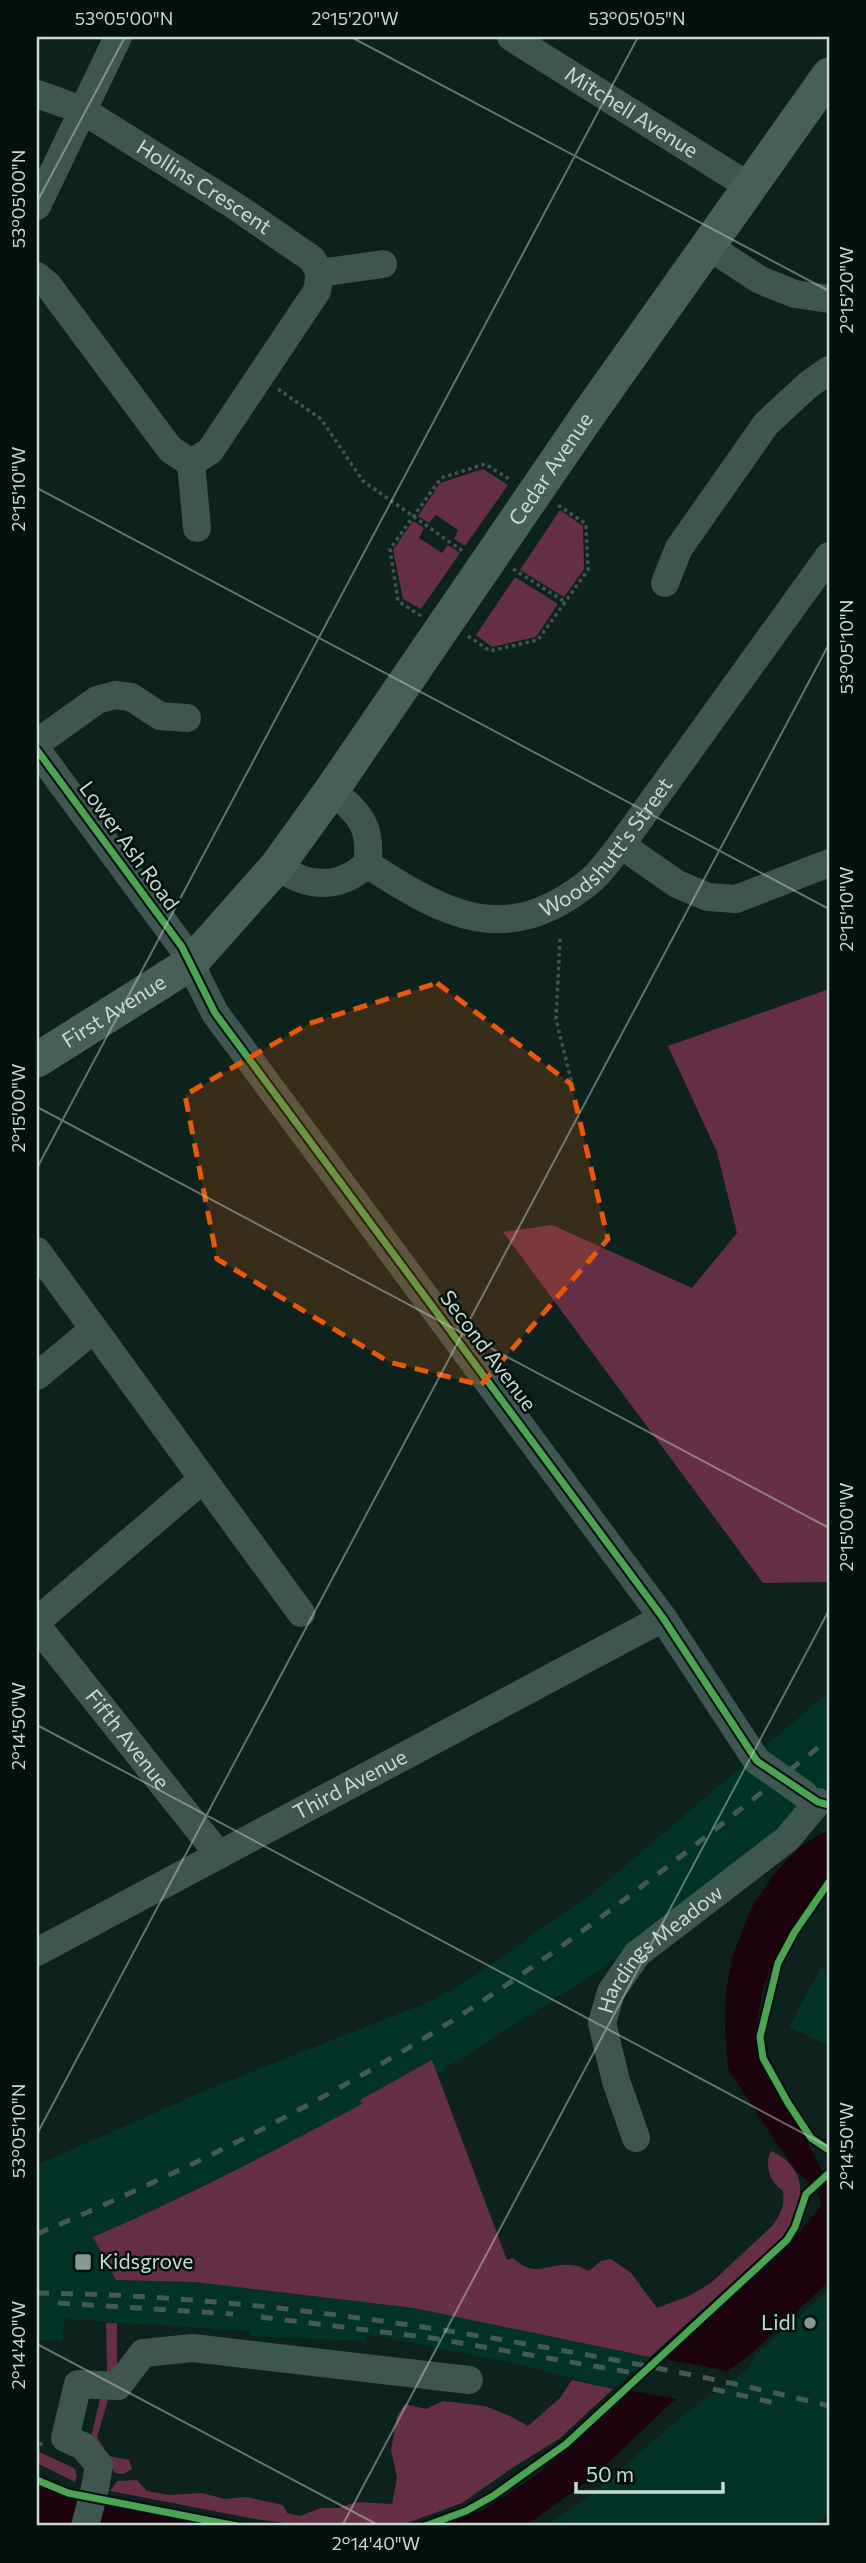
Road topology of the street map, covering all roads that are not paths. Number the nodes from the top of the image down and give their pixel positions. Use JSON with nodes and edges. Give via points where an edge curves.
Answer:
{"nodes":[{"id":1,"x":118,"y":37,"type":"edge"},
{"id":2,"x":511,"y":37,"type":"edge"},
{"id":3,"x":542,"y":45,"type":"edge"},
{"id":4,"x":829,"y":75,"type":"edge"},
{"id":5,"x":37,"y":94,"type":"edge"},
{"id":6,"x":82,"y":110,"type":"junction"},
{"id":7,"x":750,"y":187,"type":"junction"},
{"id":8,"x":37,"y":206,"type":"edge"},
{"id":9,"x":708,"y":246,"type":"junction"},
{"id":10,"x":383,"y":264,"type":"dead end"},
{"id":11,"x":320,"y":273,"type":"junction"},
{"id":12,"x":37,"y":276,"type":"edge"},
{"id":13,"x":829,"y":299,"type":"edge"},
{"id":14,"x":829,"y":370,"type":"edge"},
{"id":15,"x":191,"y":463,"type":"junction"},
{"id":16,"x":197,"y":528,"type":"dead end"},
{"id":17,"x":829,"y":556,"type":"edge"},
{"id":18,"x":665,"y":583,"type":"dead end"},
{"id":19,"x":187,"y":718,"type":"dead end"},
{"id":20,"x":37,"y":743,"type":"edge"},
{"id":21,"x":37,"y":750,"type":"edge"},
{"id":22,"x":331,"y":791,"type":"junction"},
{"id":23,"x":621,"y":845,"type":"junction"},
{"id":24,"x":829,"y":863,"type":"edge"},
{"id":25,"x":367,"y":864,"type":"junction"},
{"id":26,"x":277,"y":866,"type":"junction"},
{"id":27,"x":191,"y":963,"type":"junction"},
{"id":28,"x":37,"y":1060,"type":"edge"},
{"id":29,"x":37,"y":1251,"type":"edge"},
{"id":30,"x":94,"y":1329,"type":"junction"},
{"id":31,"x":37,"y":1376,"type":"edge"},
{"id":32,"x":203,"y":1479,"type":"junction"},
{"id":33,"x":300,"y":1613,"type":"dead end"},
{"id":34,"x":663,"y":1618,"type":"junction"},
{"id":35,"x":37,"y":1621,"type":"edge"},
{"id":36,"x":37,"y":1626,"type":"edge"},
{"id":37,"x":817,"y":1800,"type":"edge"},
{"id":38,"x":219,"y":1855,"type":"junction"},
{"id":39,"x":37,"y":1952,"type":"edge"},
{"id":40,"x":636,"y":2138,"type":"dead end"},
{"id":41,"x":468,"y":2380,"type":"dead end"},
{"id":42,"x":85,"y":2526,"type":"edge"}],
"edges":[{"from":1,"to":6,"type":"street"},
{"from":2,"to":3,"type":"street","name":"Mitchell Avenue"},
{"from":3,"to":7,"type":"street","name":"Mitchell Avenue"},
{"from":4,"to":7,"type":"main road","name":"Cedar Avenue"},
{"from":5,"to":6,"type":"street","name":"Hollins Crescent"},
{"from":6,"to":8,"type":"street"},
{"from":6,"to":11,"type":"street","name":"Hollins Crescent","via":[[235,206],[312,260]]},
{"from":7,"to":9,"type":"main road","name":"Cedar Avenue"},
{"from":9,"to":13,"type":"street","via":[[760,280],[795,294]]},
{"from":9,"to":22,"type":"main road","name":"Cedar Avenue"},
{"from":10,"to":11,"type":"street"},
{"from":11,"to":15,"type":"street","via":[[317,291],[210,451]]},
{"from":12,"to":15,"type":"street","via":[[170,449]]},
{"from":14,"to":18,"type":"street","via":[[766,424],[679,548]]},
{"from":15,"to":16,"type":"street"},
{"from":17,"to":23,"type":"street","name":"Woodshutt's Street"},
{"from":19,"to":20,"type":"street","via":[[160,716],[131,697],[115,695],[97,700]]},
{"from":21,"to":27,"type":"street","name":"Lower Ash Road"},
{"from":22,"to":25,"type":"street","via":[[357,812],[365,827],[370,848]]},
{"from":22,"to":26,"type":"main road","name":"Cedar Avenue"},
{"from":23,"to":24,"type":"street","via":[[677,884],[708,897],[736,899]]},
{"from":23,"to":25,"type":"street","name":"Woodshutt's Street","via":[[591,881],[552,908],[519,918],[491,920],[456,913],[419,898]]},
{"from":25,"to":26,"type":"street","via":[[353,877],[336,883],[305,882]]},
{"from":26,"to":27,"type":"main road","name":"Cedar Avenue"},
{"from":27,"to":28,"type":"main road","name":"First Avenue"},
{"from":27,"to":34,"type":"street","name":"Second Avenue","via":[[215,1013]]},
{"from":29,"to":30,"type":"street"},
{"from":30,"to":31,"type":"street"},
{"from":30,"to":32,"type":"street"},
{"from":32,"to":33,"type":"street"},
{"from":32,"to":35,"type":"street"},
{"from":34,"to":37,"type":"street","name":"Second Avenue","bridge":true,"via":[[757,1761]]},
{"from":34,"to":38,"type":"street","name":"Third Avenue"},
{"from":36,"to":38,"type":"street","name":"Fifth Avenue"},
{"from":37,"to":40,"type":"street","name":"Hardings Meadow","via":[[787,1839],[637,1954],[611,1992],[602,2023]]},
{"from":38,"to":39,"type":"street","name":"Third Avenue"},
{"from":41,"to":42,"type":"street","bridge":true,"via":[[193,2348],[143,2353],[118,2386],[78,2384],[65,2438],[83,2446],[99,2465]]}]}
